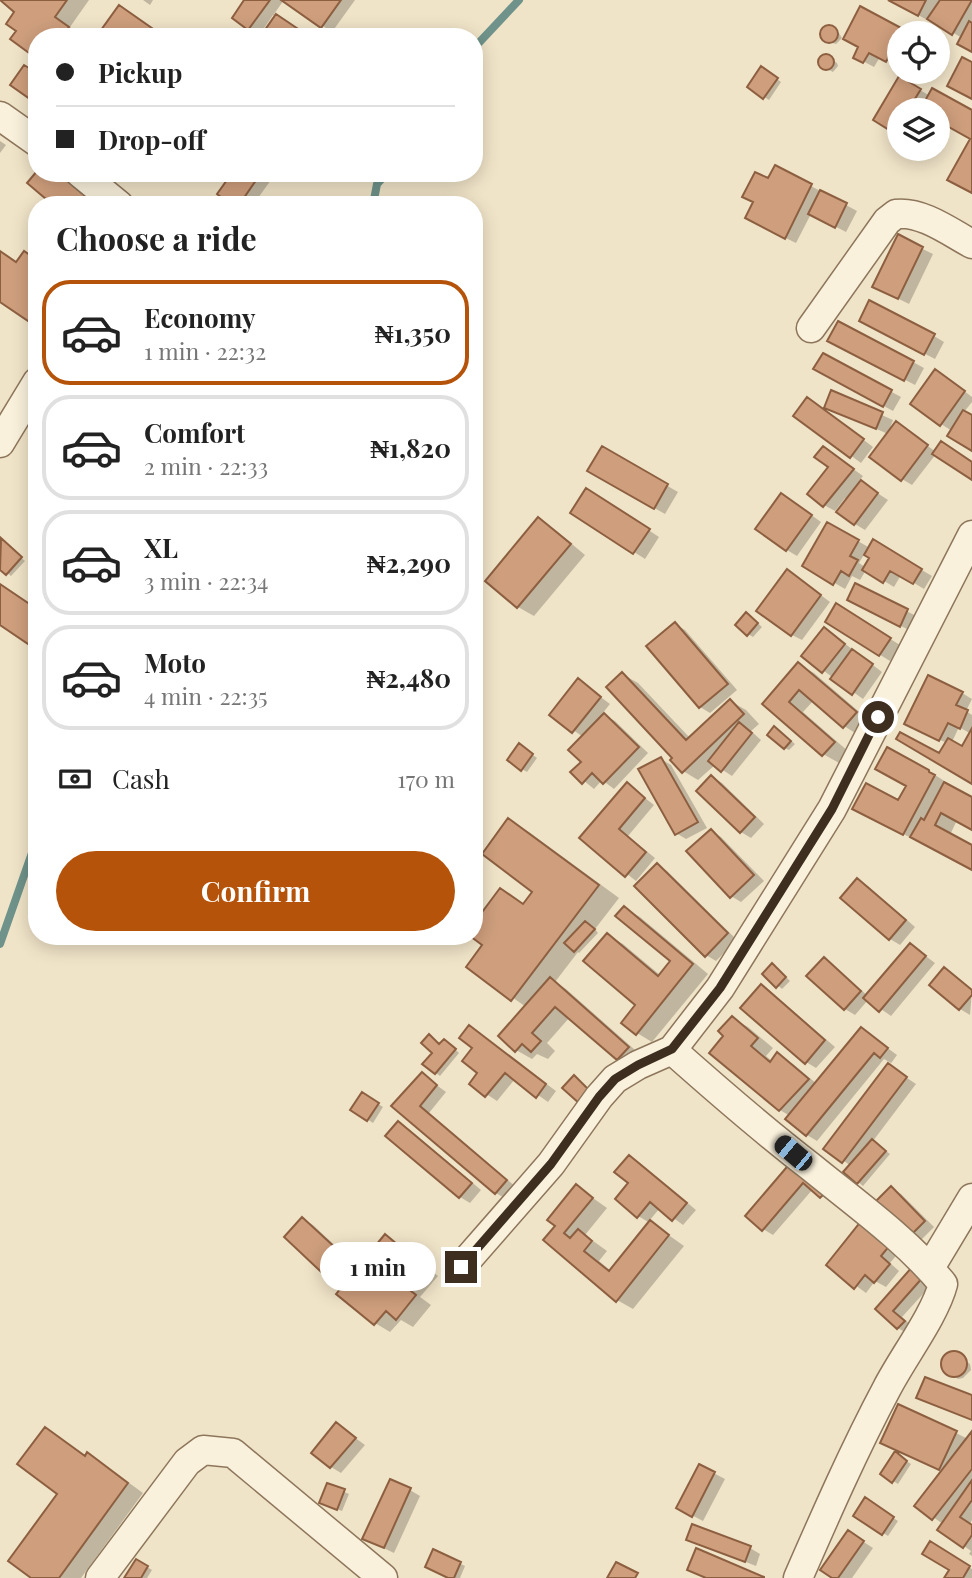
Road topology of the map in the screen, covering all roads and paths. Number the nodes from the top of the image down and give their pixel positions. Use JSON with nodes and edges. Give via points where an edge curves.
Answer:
{"nodes":[{"id":1,"x":0,"y":116,"type":"edge"},
{"id":2,"x":28,"y":136,"type":"edge"},
{"id":3,"x":91,"y":182,"type":"edge"},
{"id":4,"x":108,"y":196,"type":"edge"},
{"id":5,"x":972,"y":244,"type":"edge"},
{"id":6,"x":811,"y":328,"type":"dead end"},
{"id":7,"x":28,"y":398,"type":"edge"},
{"id":8,"x":0,"y":443,"type":"edge"},
{"id":9,"x":972,"y":535,"type":"edge"},
{"id":10,"x":672,"y":1049,"type":"junction"},
{"id":11,"x":972,"y":1198,"type":"edge"},
{"id":12,"x":461,"y":1267,"type":"dead end"},
{"id":13,"x":930,"y":1268,"type":"junction"},
{"id":14,"x":100,"y":1578,"type":"edge"},
{"id":15,"x":383,"y":1578,"type":"edge"},
{"id":16,"x":798,"y":1578,"type":"edge"}],
"edges":[{"from":1,"to":2,"type":"street"},
{"from":3,"to":4,"type":"street"},
{"from":5,"to":6,"type":"street","via":[[927,220],[896,214]]},
{"from":7,"to":8,"type":"street"},
{"from":9,"to":10,"type":"street","via":[[832,809],[720,988]]},
{"from":10,"to":12,"type":"street","via":[[615,1079],[551,1164]]},
{"from":10,"to":13,"type":"street"},
{"from":11,"to":13,"type":"street"},
{"from":13,"to":16,"type":"street","via":[[943,1284],[939,1298],[860,1438]]},
{"from":14,"to":15,"type":"street","via":[[187,1462],[203,1450],[233,1452]]}]}
